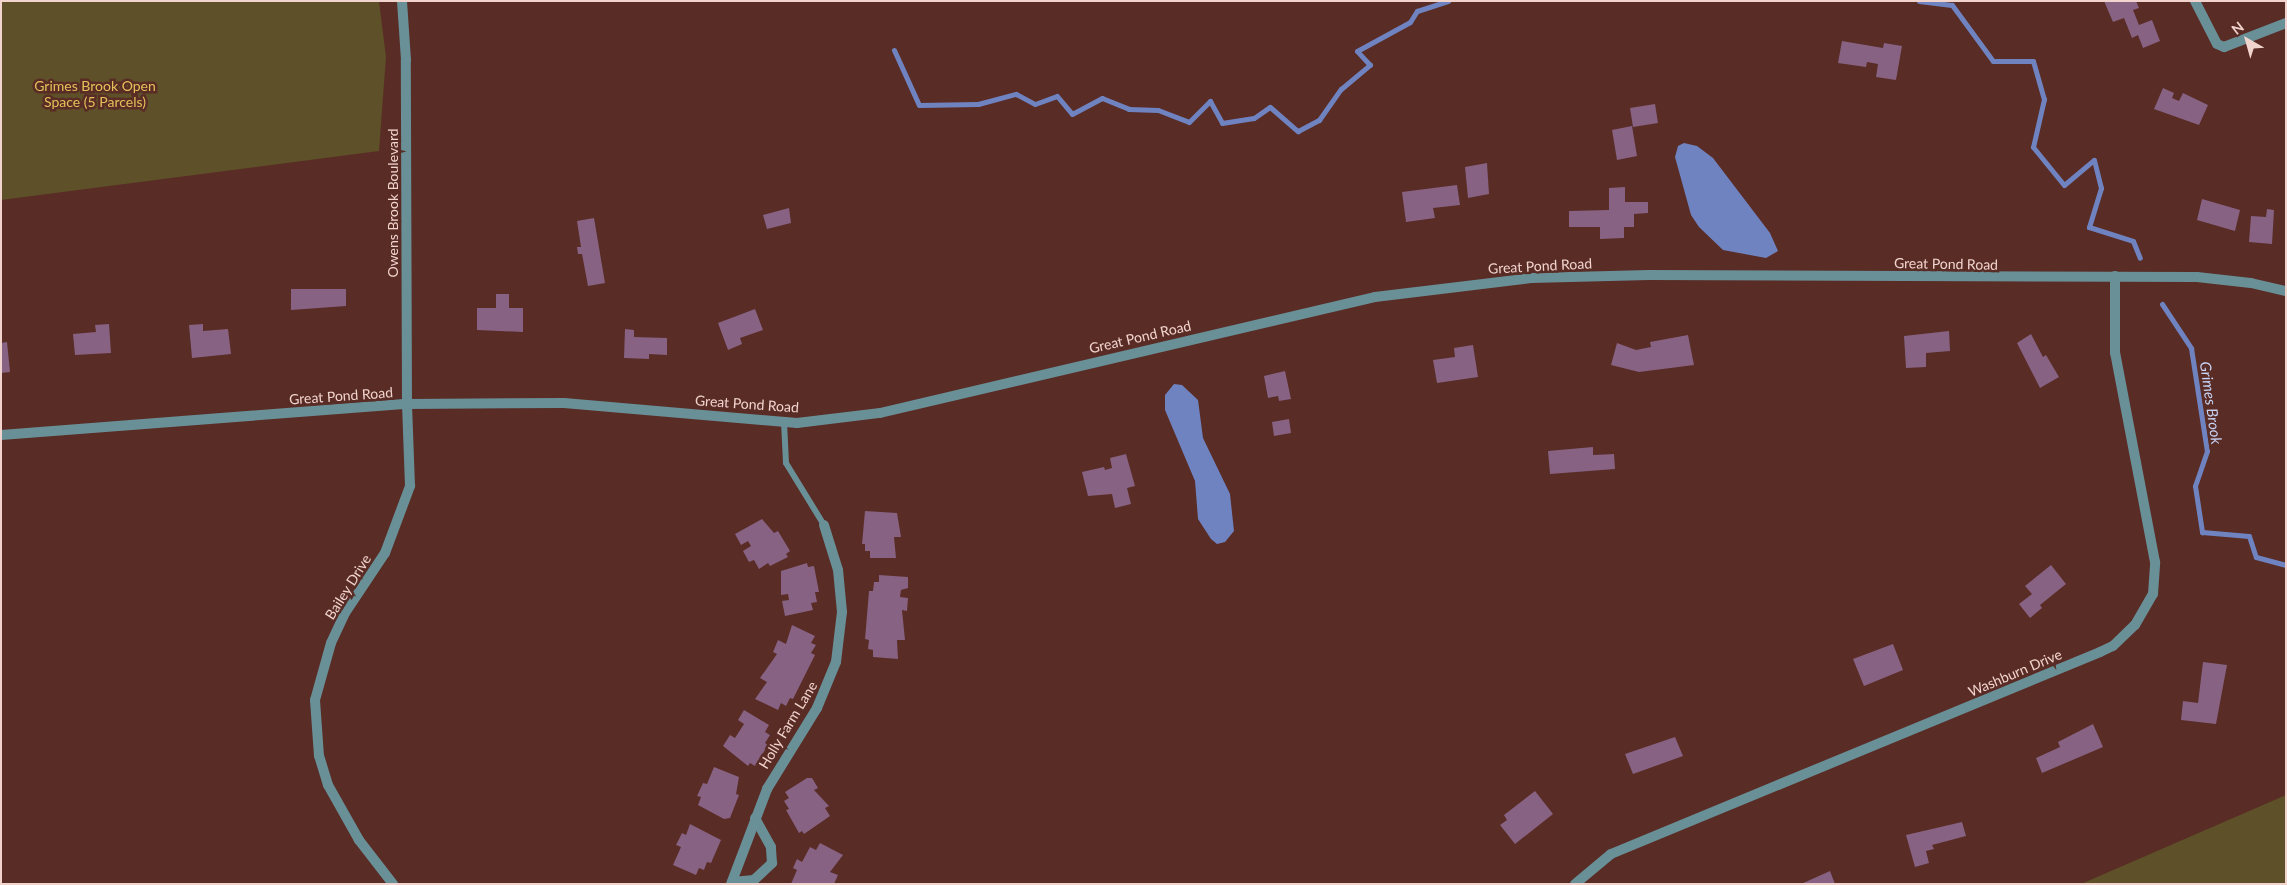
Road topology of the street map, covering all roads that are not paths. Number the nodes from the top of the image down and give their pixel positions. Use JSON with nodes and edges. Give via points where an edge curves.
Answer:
{"nodes":[{"id":1,"x":402,"y":1,"type":"edge"},
{"id":2,"x":2196,"y":1,"type":"edge"},
{"id":3,"x":2286,"y":23,"type":"edge"},
{"id":4,"x":2115,"y":276,"type":"junction"},
{"id":5,"x":2286,"y":292,"type":"edge"},
{"id":6,"x":407,"y":404,"type":"junction"},
{"id":7,"x":784,"y":422,"type":"junction"},
{"id":8,"x":1,"y":435,"type":"edge"},
{"id":9,"x":824,"y":525,"type":"joint"},
{"id":10,"x":755,"y":818,"type":"junction"},
{"id":11,"x":732,"y":883,"type":"edge"},
{"id":12,"x":393,"y":884,"type":"edge"},
{"id":13,"x":1575,"y":884,"type":"edge"}],
"edges":[{"from":1,"to":6,"type":"street","name":"Owens Brook Boulevard","via":[[406,60]]},
{"from":2,"to":3,"type":"street","via":[[2217,44],[2224,47]]},
{"from":4,"to":5,"type":"street","name":"Great Pond Road","via":[[2197,277],[2252,283]]},
{"from":4,"to":7,"type":"street","name":"Great Pond Road","via":[[2002,279],[1649,276],[1531,278],[1481,283],[1375,297],[880,413]]},
{"from":4,"to":13,"type":"street","name":"Washburn Drive","via":[[2115,353],[2155,562],[2153,594],[2135,625],[2113,646],[2100,652],[1611,854]]},
{"from":6,"to":7,"type":"street","name":"Great Pond Road","via":[[564,402]]},
{"from":6,"to":8,"type":"street","name":"Great Pond Road"},
{"from":6,"to":12,"type":"street","name":"Bailey Drive","via":[[410,486],[385,553],[345,613],[331,642],[315,700],[319,756],[328,785],[359,840]]},
{"from":7,"to":9,"type":"lane","via":[[786,463]]},
{"from":9,"to":10,"type":"street","name":"Holly Farm Lane","via":[[838,570],[841,603],[836,662],[817,708],[771,781]]},
{"from":10,"to":11,"type":"street","name":"Holly Farm Lane"},
{"from":10,"to":11,"type":"street","name":"Holly Farm Lane","via":[[771,847],[772,863],[754,880]]}]}
